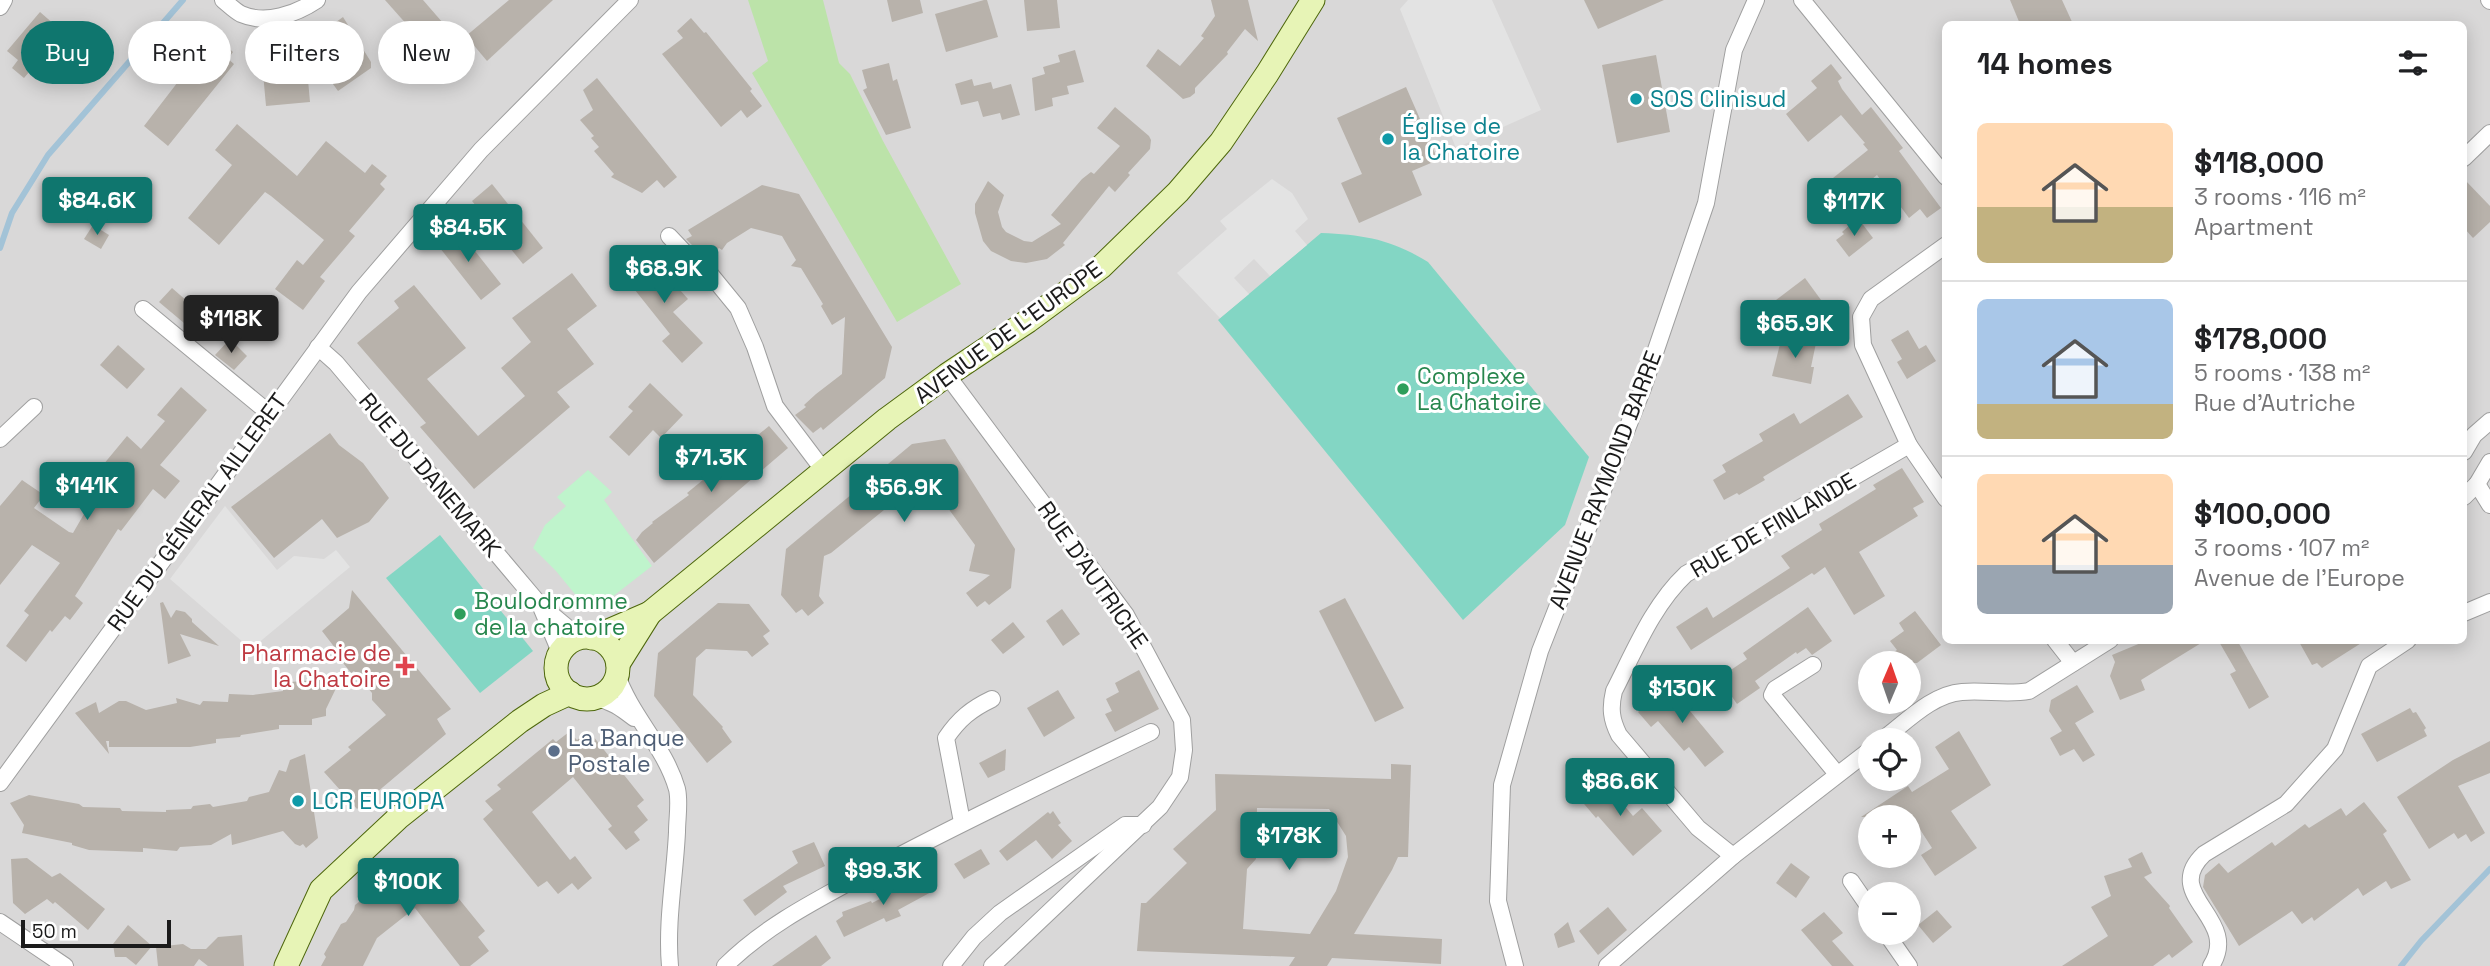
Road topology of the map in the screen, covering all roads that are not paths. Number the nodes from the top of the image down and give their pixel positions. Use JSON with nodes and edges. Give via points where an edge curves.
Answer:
{"nodes":[{"id":1,"x":4,"y":0,"type":"edge"},
{"id":2,"x":223,"y":0,"type":"edge"},
{"id":3,"x":317,"y":0,"type":"edge"},
{"id":4,"x":630,"y":0,"type":"edge"},
{"id":5,"x":1313,"y":0,"type":"edge"},
{"id":6,"x":1756,"y":0,"type":"edge"},
{"id":7,"x":1802,"y":0,"type":"edge"},
{"id":8,"x":0,"y":7,"type":"edge"},
{"id":9,"x":2490,"y":133,"type":"edge"},
{"id":10,"x":2467,"y":155,"type":"edge"},
{"id":11,"x":1942,"y":172,"type":"edge"},
{"id":12,"x":669,"y":236,"type":"dead end"},
{"id":13,"x":1942,"y":248,"type":"edge"},
{"id":14,"x":143,"y":309,"type":"dead end"},
{"id":15,"x":318,"y":347,"type":"junction"},
{"id":16,"x":947,"y":374,"type":"junction"},
{"id":17,"x":34,"y":407,"type":"dead end"},
{"id":18,"x":270,"y":413,"type":"junction"},
{"id":19,"x":2490,"y":421,"type":"edge"},
{"id":20,"x":0,"y":439,"type":"edge"},
{"id":21,"x":1909,"y":445,"type":"junction"},
{"id":22,"x":2467,"y":447,"type":"edge"},
{"id":23,"x":2490,"y":462,"type":"edge"},
{"id":24,"x":824,"y":471,"type":"junction"},
{"id":25,"x":2477,"y":484,"type":"junction"},
{"id":26,"x":1942,"y":493,"type":"edge"},
{"id":27,"x":2467,"y":494,"type":"edge"},
{"id":28,"x":2490,"y":505,"type":"edge"},
{"id":29,"x":2490,"y":602,"type":"edge"},
{"id":30,"x":540,"y":605,"type":"junction"},
{"id":31,"x":2467,"y":612,"type":"edge"},
{"id":32,"x":650,"y":613,"type":"junction"},
{"id":33,"x":588,"y":638,"type":"junction"},
{"id":34,"x":2058,"y":644,"type":"edge"},
{"id":35,"x":2104,"y":644,"type":"edge"},
{"id":36,"x":2402,"y":644,"type":"edge"},
{"id":37,"x":558,"y":660,"type":"junction"},
{"id":38,"x":2073,"y":663,"type":"junction"},
{"id":39,"x":1813,"y":665,"type":"dead end"},
{"id":40,"x":617,"y":669,"type":"junction"},
{"id":41,"x":570,"y":693,"type":"junction"},
{"id":42,"x":596,"y":698,"type":"junction"},
{"id":43,"x":992,"y":699,"type":"dead end"},
{"id":44,"x":520,"y":721,"type":"junction"},
{"id":45,"x":642,"y":724,"type":"junction"},
{"id":46,"x":1899,"y":728,"type":"edge"},
{"id":47,"x":1151,"y":732,"type":"dead end"},
{"id":48,"x":1858,"y":758,"type":"edge"},
{"id":49,"x":1837,"y":774,"type":"junction"},
{"id":50,"x":0,"y":782,"type":"edge"},
{"id":51,"x":962,"y":822,"type":"junction"},
{"id":52,"x":1143,"y":825,"type":"junction"},
{"id":53,"x":1733,"y":856,"type":"junction"},
{"id":54,"x":1851,"y":881,"type":"dead end"},
{"id":55,"x":1858,"y":891,"type":"edge"},
{"id":56,"x":0,"y":922,"type":"edge"},
{"id":57,"x":1894,"y":945,"type":"edge"},
{"id":58,"x":41,"y":960,"type":"edge"},
{"id":59,"x":65,"y":966,"type":"edge"},
{"id":60,"x":286,"y":966,"type":"edge"},
{"id":61,"x":670,"y":966,"type":"edge"},
{"id":62,"x":724,"y":966,"type":"edge"},
{"id":63,"x":951,"y":966,"type":"edge"},
{"id":64,"x":992,"y":966,"type":"edge"},
{"id":65,"x":1515,"y":966,"type":"edge"},
{"id":66,"x":1606,"y":966,"type":"edge"},
{"id":67,"x":1909,"y":966,"type":"edge"},
{"id":68,"x":2211,"y":966,"type":"edge"}],
"edges":[{"from":1,"to":8,"type":"street"},
{"from":2,"to":3,"type":"street","via":[[242,14],[267,18],[291,15]]},
{"from":4,"to":15,"type":"street","name":"RUE DU GÉNERAL AILLERET","via":[[472,160]]},
{"from":5,"to":16,"type":"street","name":"AVENUE DE L'EUROPE","via":[[1221,142],[1178,192],[1101,267]]},
{"from":6,"to":65,"type":"street","name":"AVENUE RAYMOND BARRE","via":[[1734,50],[1706,203],[1643,388],[1540,651],[1502,785],[1497,901]]},
{"from":7,"to":11,"type":"street"},
{"from":9,"to":10,"type":"street"},
{"from":12,"to":24,"type":"street","via":[[738,308],[775,406]]},
{"from":13,"to":21,"type":"street","via":[[1871,299],[1861,317],[1863,345]]},
{"from":14,"to":18,"type":"street"},
{"from":15,"to":18,"type":"street","name":"RUE DU GÉNERAL AILLERET"},
{"from":15,"to":30,"type":"street","name":"RUE DU DANEMARK"},
{"from":16,"to":24,"type":"street","name":"AVENUE DE L'EUROPE"},
{"from":16,"to":52,"type":"street","name":"RUE D'AUTRICHE","via":[[1126,615],[1182,720],[1180,777]]},
{"from":17,"to":20,"type":"street"},
{"from":18,"to":50,"type":"street","name":"RUE DU GÉNERAL AILLERET"},
{"from":19,"to":22,"type":"street"},
{"from":21,"to":26,"type":"street"},
{"from":21,"to":53,"type":"street","name":"RUE DE FINLANDE","via":[[1686,574],[1659,605],[1614,691],[1612,721],[1619,735],[1698,828]]},
{"from":23,"to":25,"type":"street"},
{"from":24,"to":32,"type":"street","name":"AVENUE DE L'EUROPE"},
{"from":25,"to":27,"type":"street"},
{"from":25,"to":28,"type":"street"},
{"from":29,"to":31,"type":"street"},
{"from":30,"to":33,"type":"street","name":"RUE DU DANEMARK"},
{"from":30,"to":37,"type":"street","name":"RUE DU DANEMARK"},
{"from":32,"to":33,"type":"street","name":"AVENUE DE L'EUROPE"},
{"from":32,"to":40,"type":"street","name":"AVENUE DE L'EUROPE"},
{"from":33,"to":37,"type":"street","via":[[571,642]]},
{"from":33,"to":40,"type":"street","via":[[612,650]]},
{"from":34,"to":38,"type":"street"},
{"from":35,"to":38,"type":"street"},
{"from":36,"to":68,"type":"street","via":[[2369,666],[2335,749],[2286,804],[2196,861],[2192,891],[2218,933],[2219,946]]},
{"from":37,"to":41,"type":"street","via":[[560,682]]},
{"from":37,"to":44,"type":"street","via":[[551,683]]},
{"from":38,"to":46,"type":"street","via":[[2029,691],[1944,696]]},
{"from":39,"to":49,"type":"street","via":[[1772,695]]},
{"from":40,"to":42,"type":"street","via":[[612,685]]},
{"from":40,"to":45,"type":"street"},
{"from":41,"to":42,"type":"street"},
{"from":41,"to":44,"type":"street"},
{"from":42,"to":45,"type":"street","via":[[619,705]]},
{"from":43,"to":51,"type":"street","via":[[973,708],[946,738]]},
{"from":44,"to":60,"type":"street","via":[[398,818],[321,890]]},
{"from":45,"to":61,"type":"street","via":[[666,759],[678,792]]},
{"from":47,"to":51,"type":"street"},
{"from":48,"to":49,"type":"street"},
{"from":49,"to":53,"type":"street"},
{"from":51,"to":62,"type":"street","via":[[770,928]]},
{"from":52,"to":63,"type":"street","via":[[1125,825],[1000,913]]},
{"from":52,"to":64,"type":"street","name":"RUE D'AUTRICHE"},
{"from":53,"to":66,"type":"street"},
{"from":54,"to":55,"type":"street"},
{"from":56,"to":58,"type":"street"},
{"from":57,"to":67,"type":"street"},
{"from":58,"to":59,"type":"street"}]}
